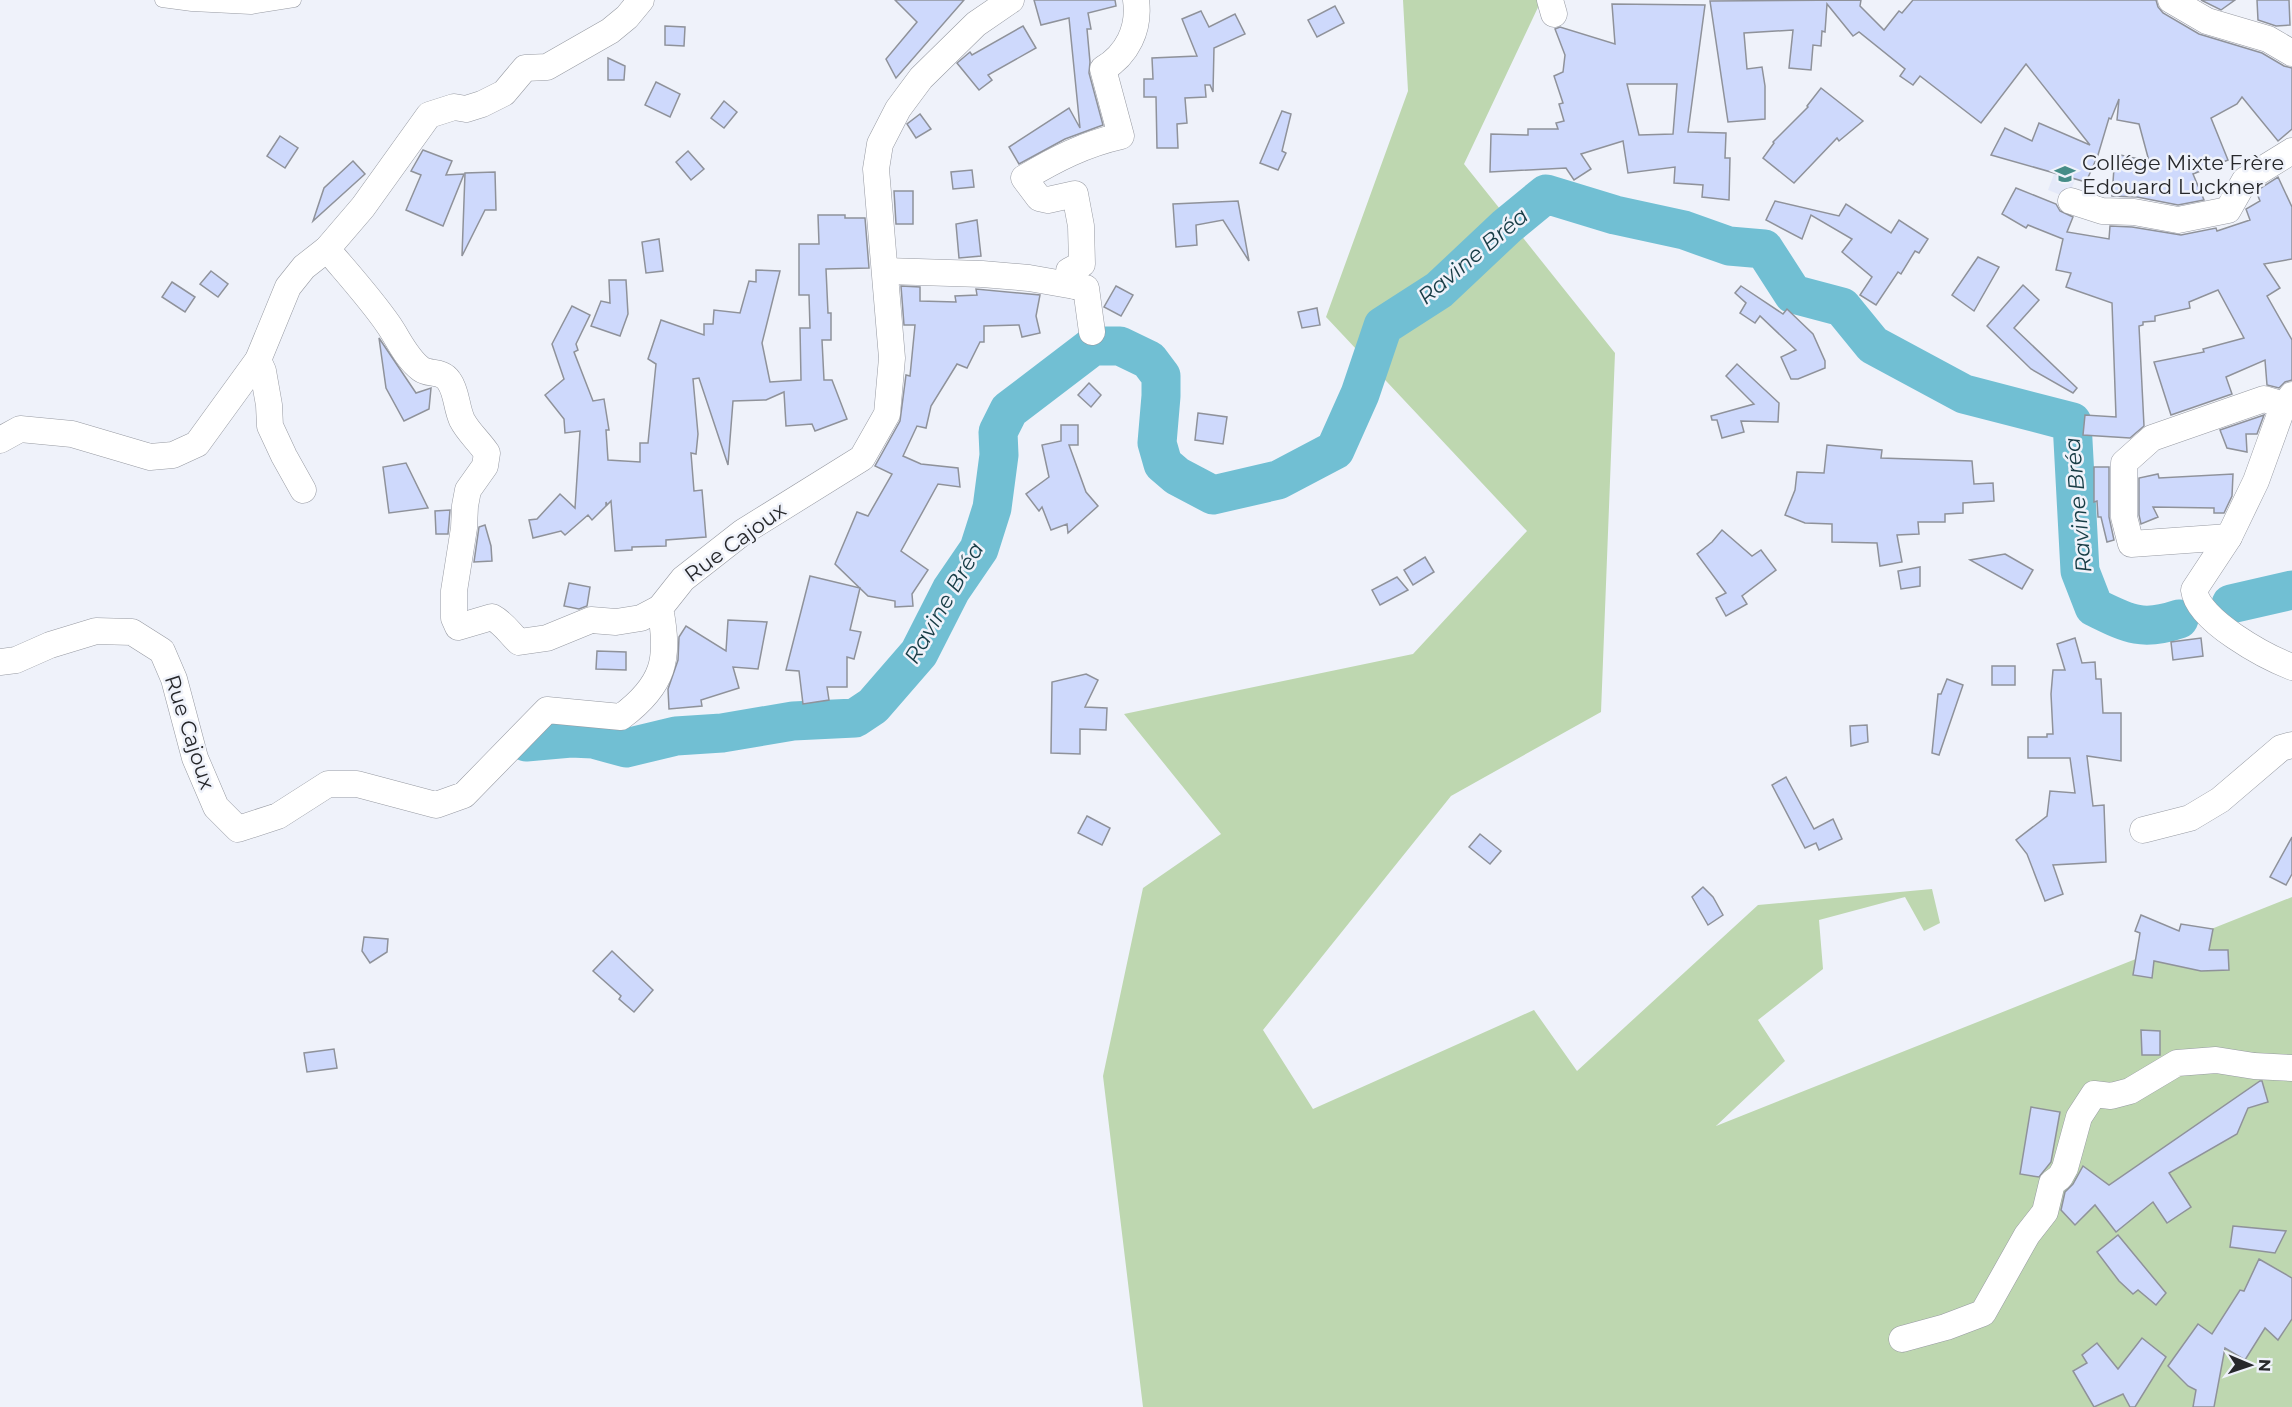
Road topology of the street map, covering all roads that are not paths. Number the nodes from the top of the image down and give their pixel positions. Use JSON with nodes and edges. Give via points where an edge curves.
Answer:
{"nodes":[{"id":1,"x":162,"y":0,"type":"edge"},
{"id":2,"x":294,"y":0,"type":"edge"},
{"id":3,"x":641,"y":0,"type":"edge"},
{"id":4,"x":1011,"y":0,"type":"edge"},
{"id":5,"x":1136,"y":0,"type":"edge"},
{"id":6,"x":2171,"y":0,"type":"edge"},
{"id":7,"x":2292,"y":53,"type":"edge"},
{"id":8,"x":2292,"y":151,"type":"edge"},
{"id":9,"x":2071,"y":201,"type":"dead end"},
{"id":10,"x":327,"y":249,"type":"junction"},
{"id":11,"x":886,"y":271,"type":"junction"},
{"id":12,"x":1075,"y":286,"type":"junction"},
{"id":13,"x":1092,"y":332,"type":"dead end"},
{"id":14,"x":258,"y":360,"type":"junction"},
{"id":15,"x":2287,"y":402,"type":"edge"},
{"id":16,"x":0,"y":440,"type":"edge"},
{"id":17,"x":303,"y":490,"type":"dead end"},
{"id":18,"x":2229,"y":537,"type":"junction"},
{"id":19,"x":660,"y":608,"type":"junction"},
{"id":20,"x":0,"y":662,"type":"edge"},
{"id":21,"x":2292,"y":668,"type":"edge"},
{"id":22,"x":2292,"y":745,"type":"edge"},
{"id":23,"x":2143,"y":830,"type":"dead end"},
{"id":24,"x":2292,"y":1068,"type":"edge"},
{"id":25,"x":1902,"y":1339,"type":"dead end"}],
"edges":[{"from":1,"to":2,"type":"lane","via":[[251,7]]},
{"from":3,"to":10,"type":"street","via":[[610,31],[547,67],[525,68],[504,93],[466,109],[454,107],[429,115],[363,207]]},
{"from":4,"to":11,"type":"street","name":"Rue Cajoux","via":[[976,24],[921,78],[898,109],[880,144],[876,169]]},
{"from":5,"to":12,"type":"street","via":[[1134,28],[1126,48],[1116,62],[1103,69],[1121,136],[1092,142],[1024,178],[1039,198],[1048,200],[1074,194],[1081,226],[1082,264],[1069,271]]},
{"from":6,"to":7,"type":"street","via":[[2207,21],[2268,39]]},
{"from":8,"to":9,"type":"street","via":[[2245,180],[2228,210],[2178,220],[2102,211]]},
{"from":10,"to":14,"type":"street","via":[[304,267],[288,287]]},
{"from":10,"to":19,"type":"street","via":[[422,370],[449,380],[467,429],[486,453],[485,466],[468,490],[465,506],[454,591],[458,627],[492,617],[504,623],[519,642],[533,641],[591,620],[641,618]]},
{"from":11,"to":12,"type":"street","via":[[982,273]]},
{"from":11,"to":19,"type":"street","name":"Rue Cajoux","via":[[892,358],[887,414],[862,458],[743,532],[683,579]]},
{"from":12,"to":13,"type":"street","via":[[1086,288]]},
{"from":14,"to":16,"type":"street","via":[[197,444],[173,454],[150,457],[72,434],[20,429]]},
{"from":14,"to":17,"type":"street","via":[[270,426]]},
{"from":15,"to":18,"type":"street"},
{"from":15,"to":18,"type":"street","via":[[2264,399],[2152,438],[2124,463],[2124,517],[2131,544]]},
{"from":18,"to":21,"type":"street","via":[[2196,586],[2195,595],[2215,621],[2273,660]]},
{"from":19,"to":20,"type":"street","name":"Rue Cajoux","via":[[666,637],[659,677],[642,702],[621,717],[547,710],[464,795],[436,805],[357,784],[328,784],[278,816],[238,829],[216,807],[195,758],[174,679],[162,651],[132,632],[96,631],[16,660]]},
{"from":22,"to":23,"type":"street","via":[[2281,748],[2220,800],[2190,818]]},
{"from":24,"to":25,"type":"street","via":[[2216,1060],[2177,1063],[2130,1091],[2111,1096],[2094,1094],[2079,1116],[2065,1168],[2052,1183],[2045,1212],[2027,1235],[1983,1313]]}]}
